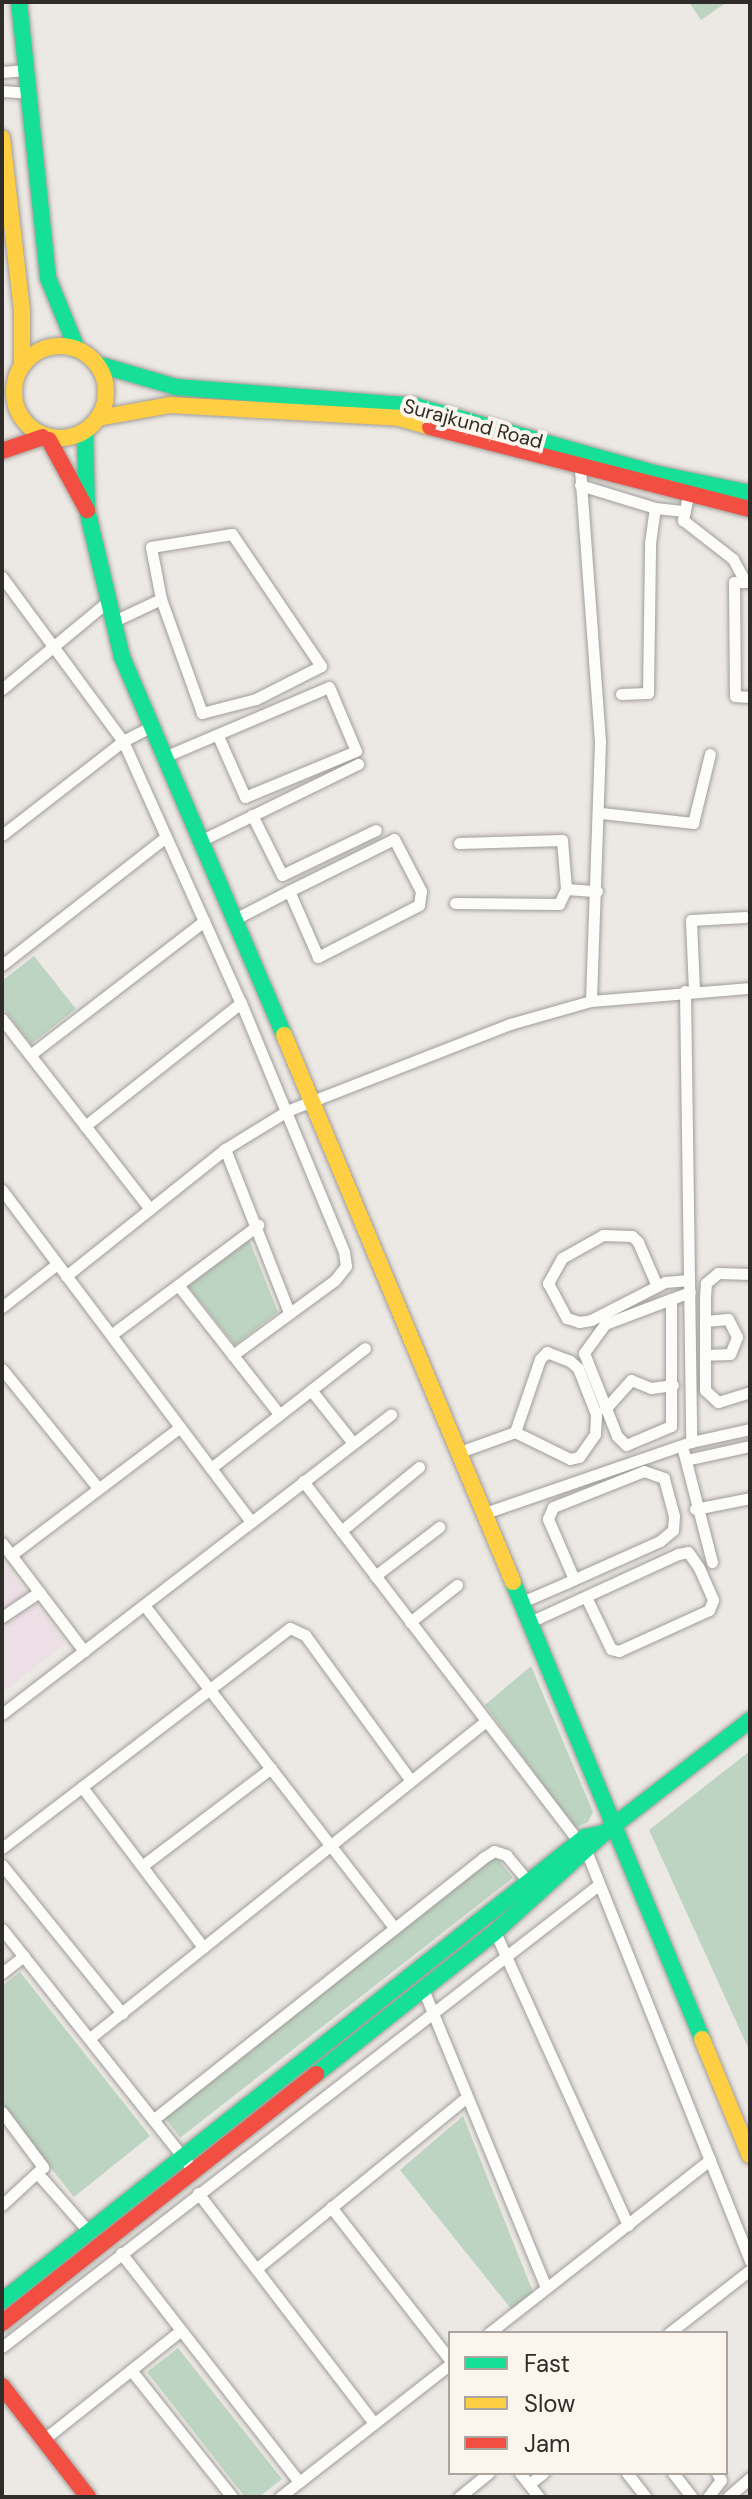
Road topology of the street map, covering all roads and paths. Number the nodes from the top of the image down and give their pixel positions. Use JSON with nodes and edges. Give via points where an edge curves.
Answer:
{"nodes":[{"id":1,"x":19,"y":2,"type":"edge"},
{"id":2,"x":26,"y":70,"type":"junction"},
{"id":3,"x":2,"y":72,"type":"edge"},
{"id":4,"x":2,"y":91,"type":"edge"},
{"id":5,"x":29,"y":93,"type":"junction"},
{"id":6,"x":2,"y":138,"type":"edge"},
{"id":7,"x":77,"y":349,"type":"junction"},
{"id":8,"x":97,"y":364,"type":"junction"},
{"id":9,"x":22,"y":365,"type":"junction"},
{"id":10,"x":14,"y":391,"type":"junction"},
{"id":11,"x":2,"y":406,"type":"edge"},
{"id":12,"x":98,"y":418,"type":"junction"},
{"id":13,"x":85,"y":432,"type":"junction"},
{"id":14,"x":46,"y":439,"type":"junction"},
{"id":15,"x":2,"y":451,"type":"edge"},
{"id":16,"x":580,"y":477,"type":"junction"},
{"id":17,"x":750,"y":493,"type":"edge"},
{"id":18,"x":686,"y":503,"type":"junction"},
{"id":19,"x":655,"y":508,"type":"junction"},
{"id":20,"x":750,"y":509,"type":"edge"},
{"id":21,"x":87,"y":510,"type":"junction"},
{"id":22,"x":2,"y":577,"type":"edge"},
{"id":23,"x":748,"y":582,"type":"edge"},
{"id":24,"x":161,"y":599,"type":"junction"},
{"id":25,"x":107,"y":602,"type":"junction"},
{"id":26,"x":112,"y":622,"type":"junction"},
{"id":27,"x":54,"y":646,"type":"junction"},
{"id":28,"x":2,"y":689,"type":"edge"},
{"id":29,"x":621,"y":694,"type":"dead end"},
{"id":30,"x":750,"y":697,"type":"edge"},
{"id":31,"x":151,"y":727,"type":"junction"},
{"id":32,"x":218,"y":736,"type":"junction"},
{"id":33,"x":123,"y":741,"type":"junction"},
{"id":34,"x":710,"y":754,"type":"dead end"},
{"id":35,"x":164,"y":757,"type":"junction"},
{"id":36,"x":358,"y":764,"type":"dead end"},
{"id":37,"x":601,"y":813,"type":"junction"},
{"id":38,"x":252,"y":815,"type":"junction"},
{"id":39,"x":376,"y":830,"type":"dead end"},
{"id":40,"x":2,"y":835,"type":"edge"},
{"id":41,"x":166,"y":837,"type":"junction"},
{"id":42,"x":200,"y":841,"type":"junction"},
{"id":43,"x":459,"y":843,"type":"dead end"},
{"id":44,"x":343,"y":864,"type":"junction"},
{"id":45,"x":349,"y":878,"type":"dead end"},
{"id":46,"x":566,"y":889,"type":"junction"},
{"id":47,"x":289,"y":891,"type":"junction"},
{"id":48,"x":597,"y":891,"type":"junction"},
{"id":49,"x":455,"y":903,"type":"dead end"},
{"id":50,"x":745,"y":917,"type":"dead end"},
{"id":51,"x":235,"y":919,"type":"junction"},
{"id":52,"x":204,"y":921,"type":"junction"},
{"id":53,"x":2,"y":965,"type":"edge"},
{"id":54,"x":750,"y":988,"type":"edge"},
{"id":55,"x":690,"y":990,"type":"junction"},
{"id":56,"x":591,"y":1001,"type":"junction"},
{"id":57,"x":241,"y":1003,"type":"junction"},
{"id":58,"x":2,"y":1019,"type":"edge"},
{"id":59,"x":30,"y":1055,"type":"junction"},
{"id":60,"x":314,"y":1101,"type":"junction"},
{"id":61,"x":287,"y":1111,"type":"junction"},
{"id":62,"x":85,"y":1126,"type":"junction"},
{"id":63,"x":225,"y":1149,"type":"junction"},
{"id":64,"x":2,"y":1190,"type":"edge"},
{"id":65,"x":150,"y":1209,"type":"junction"},
{"id":66,"x":258,"y":1225,"type":"junction"},
{"id":67,"x":57,"y":1264,"type":"junction"},
{"id":68,"x":750,"y":1274,"type":"edge"},
{"id":69,"x":66,"y":1276,"type":"junction"},
{"id":70,"x":178,"y":1285,"type":"junction"},
{"id":71,"x":657,"y":1286,"type":"junction"},
{"id":72,"x":689,"y":1286,"type":"junction"},
{"id":73,"x":671,"y":1299,"type":"junction"},
{"id":74,"x":2,"y":1307,"type":"edge"},
{"id":75,"x":289,"y":1312,"type":"junction"},
{"id":76,"x":705,"y":1321,"type":"junction"},
{"id":77,"x":111,"y":1335,"type":"junction"},
{"id":78,"x":705,"y":1340,"type":"junction"},
{"id":79,"x":690,"y":1342,"type":"junction"},
{"id":80,"x":365,"y":1348,"type":"dead end"},
{"id":81,"x":233,"y":1355,"type":"junction"},
{"id":82,"x":705,"y":1355,"type":"junction"},
{"id":83,"x":2,"y":1369,"type":"edge"},
{"id":84,"x":673,"y":1385,"type":"junction"},
{"id":85,"x":311,"y":1390,"type":"junction"},
{"id":86,"x":750,"y":1392,"type":"edge"},
{"id":87,"x":605,"y":1409,"type":"junction"},
{"id":88,"x":279,"y":1414,"type":"junction"},
{"id":89,"x":391,"y":1414,"type":"dead end"},
{"id":90,"x":180,"y":1427,"type":"junction"},
{"id":91,"x":750,"y":1429,"type":"edge"},
{"id":92,"x":515,"y":1432,"type":"junction"},
{"id":93,"x":353,"y":1443,"type":"junction"},
{"id":94,"x":686,"y":1444,"type":"junction"},
{"id":95,"x":750,"y":1446,"type":"edge"},
{"id":96,"x":457,"y":1453,"type":"junction"},
{"id":97,"x":686,"y":1460,"type":"junction"},
{"id":98,"x":419,"y":1467,"type":"dead end"},
{"id":99,"x":211,"y":1468,"type":"junction"},
{"id":100,"x":303,"y":1481,"type":"junction"},
{"id":101,"x":98,"y":1488,"type":"junction"},
{"id":102,"x":750,"y":1498,"type":"edge"},
{"id":103,"x":695,"y":1509,"type":"junction"},
{"id":104,"x":482,"y":1514,"type":"junction"},
{"id":105,"x":251,"y":1522,"type":"junction"},
{"id":106,"x":439,"y":1527,"type":"dead end"},
{"id":107,"x":341,"y":1531,"type":"junction"},
{"id":108,"x":2,"y":1543,"type":"edge"},
{"id":109,"x":11,"y":1555,"type":"junction"},
{"id":110,"x":712,"y":1562,"type":"dead end"},
{"id":111,"x":375,"y":1576,"type":"junction"},
{"id":112,"x":574,"y":1579,"type":"junction"},
{"id":113,"x":457,"y":1585,"type":"dead end"},
{"id":114,"x":39,"y":1592,"type":"junction"},
{"id":115,"x":586,"y":1597,"type":"junction"},
{"id":116,"x":522,"y":1602,"type":"junction"},
{"id":117,"x":144,"y":1605,"type":"junction"},
{"id":118,"x":2,"y":1617,"type":"edge"},
{"id":119,"x":410,"y":1622,"type":"junction"},
{"id":120,"x":530,"y":1622,"type":"junction"},
{"id":121,"x":84,"y":1651,"type":"junction"},
{"id":122,"x":209,"y":1689,"type":"junction"},
{"id":123,"x":2,"y":1714,"type":"edge"},
{"id":124,"x":750,"y":1720,"type":"edge"},
{"id":125,"x":486,"y":1721,"type":"junction"},
{"id":126,"x":271,"y":1768,"type":"junction"},
{"id":127,"x":411,"y":1781,"type":"junction"},
{"id":128,"x":82,"y":1787,"type":"junction"},
{"id":129,"x":609,"y":1829,"type":"junction"},
{"id":130,"x":330,"y":1845,"type":"junction"},
{"id":131,"x":583,"y":1847,"type":"junction"},
{"id":132,"x":2,"y":1848,"type":"edge"},
{"id":133,"x":2,"y":1865,"type":"edge"},
{"id":134,"x":142,"y":1866,"type":"junction"},
{"id":135,"x":529,"y":1882,"type":"junction"},
{"id":136,"x":597,"y":1886,"type":"junction"},
{"id":137,"x":394,"y":1927,"type":"junction"},
{"id":138,"x":2,"y":1929,"type":"edge"},
{"id":139,"x":495,"y":1932,"type":"junction"},
{"id":140,"x":203,"y":1947,"type":"junction"},
{"id":141,"x":506,"y":1953,"type":"junction"},
{"id":142,"x":24,"y":1956,"type":"junction"},
{"id":143,"x":2,"y":1973,"type":"edge"},
{"id":144,"x":423,"y":1989,"type":"junction"},
{"id":145,"x":431,"y":2010,"type":"junction"},
{"id":146,"x":122,"y":2013,"type":"junction"},
{"id":147,"x":90,"y":2038,"type":"junction"},
{"id":148,"x":332,"y":2060,"type":"junction"},
{"id":149,"x":344,"y":2078,"type":"junction"},
{"id":150,"x":467,"y":2097,"type":"junction"},
{"id":151,"x":4,"y":2119,"type":"edge"},
{"id":152,"x":154,"y":2119,"type":"junction"},
{"id":153,"x":250,"y":2125,"type":"junction"},
{"id":154,"x":265,"y":2141,"type":"junction"},
{"id":155,"x":750,"y":2156,"type":"edge"},
{"id":156,"x":710,"y":2160,"type":"junction"},
{"id":157,"x":188,"y":2164,"type":"junction"},
{"id":158,"x":39,"y":2175,"type":"junction"},
{"id":159,"x":198,"y":2193,"type":"junction"},
{"id":160,"x":2,"y":2205,"type":"edge"},
{"id":161,"x":331,"y":2207,"type":"junction"},
{"id":162,"x":628,"y":2225,"type":"junction"},
{"id":163,"x":90,"y":2233,"type":"junction"},
{"id":164,"x":121,"y":2253,"type":"junction"},
{"id":165,"x":750,"y":2261,"type":"edge"},
{"id":166,"x":256,"y":2269,"type":"junction"},
{"id":167,"x":750,"y":2270,"type":"edge"},
{"id":168,"x":546,"y":2288,"type":"junction"},
{"id":169,"x":2,"y":2301,"type":"edge"},
{"id":170,"x":2,"y":2323,"type":"edge"},
{"id":171,"x":180,"y":2331,"type":"junction"},
{"id":172,"x":492,"y":2331,"type":"edge"},
{"id":173,"x":672,"y":2331,"type":"edge"},
{"id":174,"x":2,"y":2347,"type":"edge"},
{"id":175,"x":448,"y":2359,"type":"edge"},
{"id":176,"x":448,"y":2364,"type":"edge"},
{"id":177,"x":131,"y":2370,"type":"junction"},
{"id":178,"x":2,"y":2386,"type":"edge"},
{"id":179,"x":374,"y":2423,"type":"junction"},
{"id":180,"x":43,"y":2440,"type":"junction"},
{"id":181,"x":486,"y":2475,"type":"edge"},
{"id":182,"x":522,"y":2475,"type":"edge"},
{"id":183,"x":540,"y":2475,"type":"edge"},
{"id":184,"x":629,"y":2475,"type":"edge"},
{"id":185,"x":675,"y":2475,"type":"edge"},
{"id":186,"x":718,"y":2475,"type":"edge"},
{"id":187,"x":750,"y":2478,"type":"edge"},
{"id":188,"x":299,"y":2482,"type":"junction"},
{"id":189,"x":529,"y":2484,"type":"junction"},
{"id":190,"x":88,"y":2497,"type":"edge"},
{"id":191,"x":232,"y":2497,"type":"edge"},
{"id":192,"x":280,"y":2497,"type":"edge"},
{"id":193,"x":459,"y":2497,"type":"edge"},
{"id":194,"x":539,"y":2497,"type":"edge"},
{"id":195,"x":646,"y":2497,"type":"edge"},
{"id":196,"x":692,"y":2497,"type":"edge"},
{"id":197,"x":708,"y":2497,"type":"edge"},
{"id":198,"x":728,"y":2497,"type":"edge"}],
"edges":[{"from":1,"to":2,"type":"street"},
{"from":2,"to":3,"type":"street"},
{"from":2,"to":5,"type":"street"},
{"from":4,"to":5,"type":"street"},
{"from":5,"to":7,"type":"street","via":[[48,278]]},
{"from":6,"to":9,"type":"street","via":[[22,310]]},
{"from":7,"to":8,"type":"street"},
{"from":7,"to":9,"type":"street","via":[[56,346],[36,352]]},
{"from":8,"to":12,"type":"street","via":[[105,394]]},
{"from":8,"to":17,"type":"street","name":"Surajkund Road","via":[[176,387],[416,406],[658,474]]},
{"from":9,"to":10,"type":"street"},
{"from":10,"to":11,"type":"street"},
{"from":10,"to":14,"type":"street","via":[[20,413]]},
{"from":12,"to":13,"type":"street"},
{"from":12,"to":16,"type":"street","name":"Surajkund Road","via":[[170,405],[399,418]]},
{"from":13,"to":14,"type":"street"},
{"from":13,"to":21,"type":"street"},
{"from":14,"to":15,"type":"street"},
{"from":14,"to":21,"type":"street"},
{"from":16,"to":18,"type":"street","name":"Surajkund Road"},
{"from":16,"to":19,"type":"street"},
{"from":16,"to":37,"type":"street"},
{"from":18,"to":19,"type":"street"},
{"from":18,"to":20,"type":"street","name":"Surajkund Road"},
{"from":18,"to":23,"type":"street","via":[[683,520],[733,559]]},
{"from":19,"to":29,"type":"street","via":[[648,693]]},
{"from":21,"to":25,"type":"street"},
{"from":22,"to":27,"type":"street"},
{"from":23,"to":30,"type":"street","via":[[734,582],[735,696]]},
{"from":24,"to":24,"type":"street","via":[[151,547],[232,534],[321,666],[256,699],[202,713]]},
{"from":24,"to":26,"type":"street"},
{"from":25,"to":26,"type":"street"},
{"from":25,"to":27,"type":"street"},
{"from":26,"to":31,"type":"street"},
{"from":27,"to":28,"type":"street"},
{"from":27,"to":33,"type":"street"},
{"from":31,"to":33,"type":"street"},
{"from":31,"to":35,"type":"street"},
{"from":32,"to":32,"type":"street","via":[[245,797],[356,751],[329,687]]},
{"from":32,"to":35,"type":"street"},
{"from":33,"to":40,"type":"street"},
{"from":33,"to":41,"type":"street"},
{"from":34,"to":37,"type":"street","via":[[693,823]]},
{"from":35,"to":42,"type":"street"},
{"from":36,"to":38,"type":"street"},
{"from":37,"to":48,"type":"street"},
{"from":38,"to":39,"type":"street","via":[[282,875]]},
{"from":38,"to":42,"type":"street"},
{"from":41,"to":52,"type":"street"},
{"from":41,"to":53,"type":"street"},
{"from":42,"to":51,"type":"street"},
{"from":43,"to":46,"type":"street","via":[[562,840]]},
{"from":44,"to":45,"type":"street"},
{"from":44,"to":47,"type":"street"},
{"from":44,"to":47,"type":"street","via":[[394,839],[421,891],[419,905],[318,957]]},
{"from":46,"to":48,"type":"street"},
{"from":46,"to":49,"type":"street","via":[[559,904]]},
{"from":47,"to":51,"type":"street"},
{"from":48,"to":56,"type":"street"},
{"from":50,"to":55,"type":"street","via":[[691,920]]},
{"from":51,"to":60,"type":"street"},
{"from":52,"to":57,"type":"street"},
{"from":52,"to":59,"type":"street"},
{"from":54,"to":55,"type":"street"},
{"from":55,"to":56,"type":"street"},
{"from":55,"to":72,"type":"street"},
{"from":56,"to":60,"type":"street","via":[[510,1024]]},
{"from":57,"to":61,"type":"street"},
{"from":57,"to":62,"type":"street"},
{"from":58,"to":59,"type":"street"},
{"from":59,"to":62,"type":"street"},
{"from":60,"to":61,"type":"street"},
{"from":60,"to":96,"type":"street"},
{"from":61,"to":63,"type":"street"},
{"from":61,"to":75,"type":"street","via":[[346,1266]]},
{"from":62,"to":65,"type":"street"},
{"from":63,"to":65,"type":"street"},
{"from":63,"to":66,"type":"street"},
{"from":64,"to":67,"type":"street"},
{"from":65,"to":69,"type":"street"},
{"from":66,"to":70,"type":"street"},
{"from":66,"to":75,"type":"street"},
{"from":67,"to":69,"type":"street"},
{"from":67,"to":74,"type":"street"},
{"from":68,"to":76,"type":"street","via":[[718,1273],[706,1283]]},
{"from":69,"to":77,"type":"street"},
{"from":70,"to":77,"type":"street"},
{"from":70,"to":81,"type":"street"},
{"from":71,"to":71,"type":"street","via":[[579,1322],[567,1318],[548,1283],[562,1258],[611,1235],[632,1236],[638,1242]]},
{"from":71,"to":72,"type":"street"},
{"from":72,"to":73,"type":"street"},
{"from":72,"to":79,"type":"street"},
{"from":73,"to":84,"type":"street"},
{"from":73,"to":87,"type":"street","via":[[605,1324],[587,1342],[588,1372]]},
{"from":75,"to":81,"type":"street"},
{"from":76,"to":78,"type":"street"},
{"from":76,"to":82,"type":"street","via":[[728,1319],[737,1337],[730,1354]]},
{"from":77,"to":90,"type":"street"},
{"from":78,"to":79,"type":"street"},
{"from":78,"to":82,"type":"street"},
{"from":79,"to":94,"type":"street"},
{"from":80,"to":85,"type":"street"},
{"from":81,"to":88,"type":"street"},
{"from":82,"to":86,"type":"street","via":[[710,1398],[718,1402]]},
{"from":83,"to":101,"type":"street"},
{"from":84,"to":87,"type":"street","via":[[651,1388],[634,1378]]},
{"from":84,"to":87,"type":"street","via":[[671,1426],[636,1443],[626,1445],[617,1436]]},
{"from":85,"to":88,"type":"street"},
{"from":85,"to":93,"type":"street"},
{"from":88,"to":99,"type":"street"},
{"from":89,"to":93,"type":"street"},
{"from":90,"to":99,"type":"street"},
{"from":90,"to":101,"type":"street"},
{"from":91,"to":94,"type":"street"},
{"from":92,"to":92,"type":"street","via":[[570,1459],[587,1450],[596,1414],[578,1368],[570,1361],[547,1352],[540,1359]]},
{"from":92,"to":96,"type":"street"},
{"from":93,"to":100,"type":"street"},
{"from":94,"to":97,"type":"street"},
{"from":94,"to":104,"type":"street"},
{"from":95,"to":97,"type":"street"},
{"from":96,"to":104,"type":"street"},
{"from":97,"to":103,"type":"street"},
{"from":98,"to":107,"type":"street"},
{"from":99,"to":105,"type":"street"},
{"from":100,"to":105,"type":"street"},
{"from":100,"to":107,"type":"street"},
{"from":101,"to":109,"type":"street"},
{"from":102,"to":103,"type":"street"},
{"from":103,"to":110,"type":"street"},
{"from":104,"to":116,"type":"street"},
{"from":105,"to":117,"type":"street"},
{"from":106,"to":111,"type":"street"},
{"from":107,"to":111,"type":"street"},
{"from":108,"to":109,"type":"street"},
{"from":109,"to":114,"type":"street"},
{"from":111,"to":119,"type":"street"},
{"from":112,"to":112,"type":"street","via":[[660,1541],[673,1530],[664,1478],[644,1471],[553,1507],[548,1519]]},
{"from":112,"to":116,"type":"street"},
{"from":113,"to":119,"type":"street"},
{"from":114,"to":118,"type":"street"},
{"from":114,"to":121,"type":"street"},
{"from":115,"to":115,"type":"street","via":[[611,1649],[619,1651],[709,1610],[713,1600],[688,1552]]},
{"from":115,"to":120,"type":"street"},
{"from":116,"to":120,"type":"street"},
{"from":117,"to":121,"type":"street"},
{"from":117,"to":122,"type":"street"},
{"from":119,"to":125,"type":"street"},
{"from":120,"to":129,"type":"street"},
{"from":121,"to":123,"type":"street"},
{"from":122,"to":126,"type":"street"},
{"from":122,"to":127,"type":"street","via":[[286,1630],[296,1628]]},
{"from":122,"to":128,"type":"street"},
{"from":124,"to":129,"type":"street"},
{"from":125,"to":127,"type":"street"},
{"from":125,"to":131,"type":"street"},
{"from":126,"to":130,"type":"street"},
{"from":126,"to":134,"type":"street"},
{"from":127,"to":130,"type":"street"},
{"from":128,"to":132,"type":"street"},
{"from":128,"to":134,"type":"street"},
{"from":129,"to":131,"type":"street"},
{"from":129,"to":155,"type":"street"},
{"from":130,"to":137,"type":"street"},
{"from":130,"to":140,"type":"street"},
{"from":131,"to":135,"type":"street"},
{"from":131,"to":136,"type":"street"},
{"from":131,"to":139,"type":"street"},
{"from":133,"to":146,"type":"street"},
{"from":134,"to":140,"type":"street"},
{"from":135,"to":137,"type":"street","via":[[506,1855],[494,1851]]},
{"from":135,"to":157,"type":"street"},
{"from":136,"to":141,"type":"street"},
{"from":136,"to":156,"type":"street"},
{"from":137,"to":152,"type":"street"},
{"from":138,"to":142,"type":"street"},
{"from":139,"to":141,"type":"street"},
{"from":139,"to":144,"type":"street"},
{"from":140,"to":146,"type":"street"},
{"from":141,"to":145,"type":"street"},
{"from":141,"to":162,"type":"street"},
{"from":142,"to":143,"type":"street"},
{"from":142,"to":147,"type":"street"},
{"from":144,"to":145,"type":"street"},
{"from":144,"to":148,"type":"street"},
{"from":145,"to":149,"type":"street"},
{"from":145,"to":150,"type":"street"},
{"from":146,"to":147,"type":"street"},
{"from":147,"to":152,"type":"street"},
{"from":148,"to":149,"type":"street"},
{"from":148,"to":153,"type":"street"},
{"from":149,"to":154,"type":"street"},
{"from":150,"to":161,"type":"street"},
{"from":150,"to":168,"type":"street"},
{"from":151,"to":158,"type":"street","via":[[42,2162]]},
{"from":152,"to":157,"type":"street"},
{"from":153,"to":154,"type":"street"},
{"from":153,"to":157,"type":"street"},
{"from":154,"to":159,"type":"street"},
{"from":156,"to":162,"type":"street"},
{"from":156,"to":165,"type":"street"},
{"from":157,"to":163,"type":"street"},
{"from":157,"to":170,"type":"street"},
{"from":158,"to":160,"type":"street"},
{"from":158,"to":163,"type":"street"},
{"from":159,"to":164,"type":"street"},
{"from":159,"to":166,"type":"street"},
{"from":161,"to":166,"type":"street"},
{"from":161,"to":175,"type":"street"},
{"from":162,"to":168,"type":"street"},
{"from":163,"to":169,"type":"street"},
{"from":164,"to":171,"type":"street"},
{"from":164,"to":174,"type":"street"},
{"from":166,"to":179,"type":"street"},
{"from":167,"to":173,"type":"street"},
{"from":168,"to":172,"type":"street"},
{"from":171,"to":177,"type":"street"},
{"from":171,"to":188,"type":"street"},
{"from":176,"to":179,"type":"street"},
{"from":177,"to":180,"type":"street"},
{"from":177,"to":191,"type":"street"},
{"from":178,"to":180,"type":"street"},
{"from":179,"to":188,"type":"street"},
{"from":180,"to":190,"type":"street"},
{"from":181,"to":193,"type":"street"},
{"from":182,"to":189,"type":"street"},
{"from":183,"to":189,"type":"street"},
{"from":184,"to":195,"type":"street"},
{"from":185,"to":196,"type":"street"},
{"from":186,"to":197,"type":"street","via":[[721,2480]]},
{"from":187,"to":198,"type":"street"},
{"from":188,"to":192,"type":"street"},
{"from":189,"to":194,"type":"street"}]}
